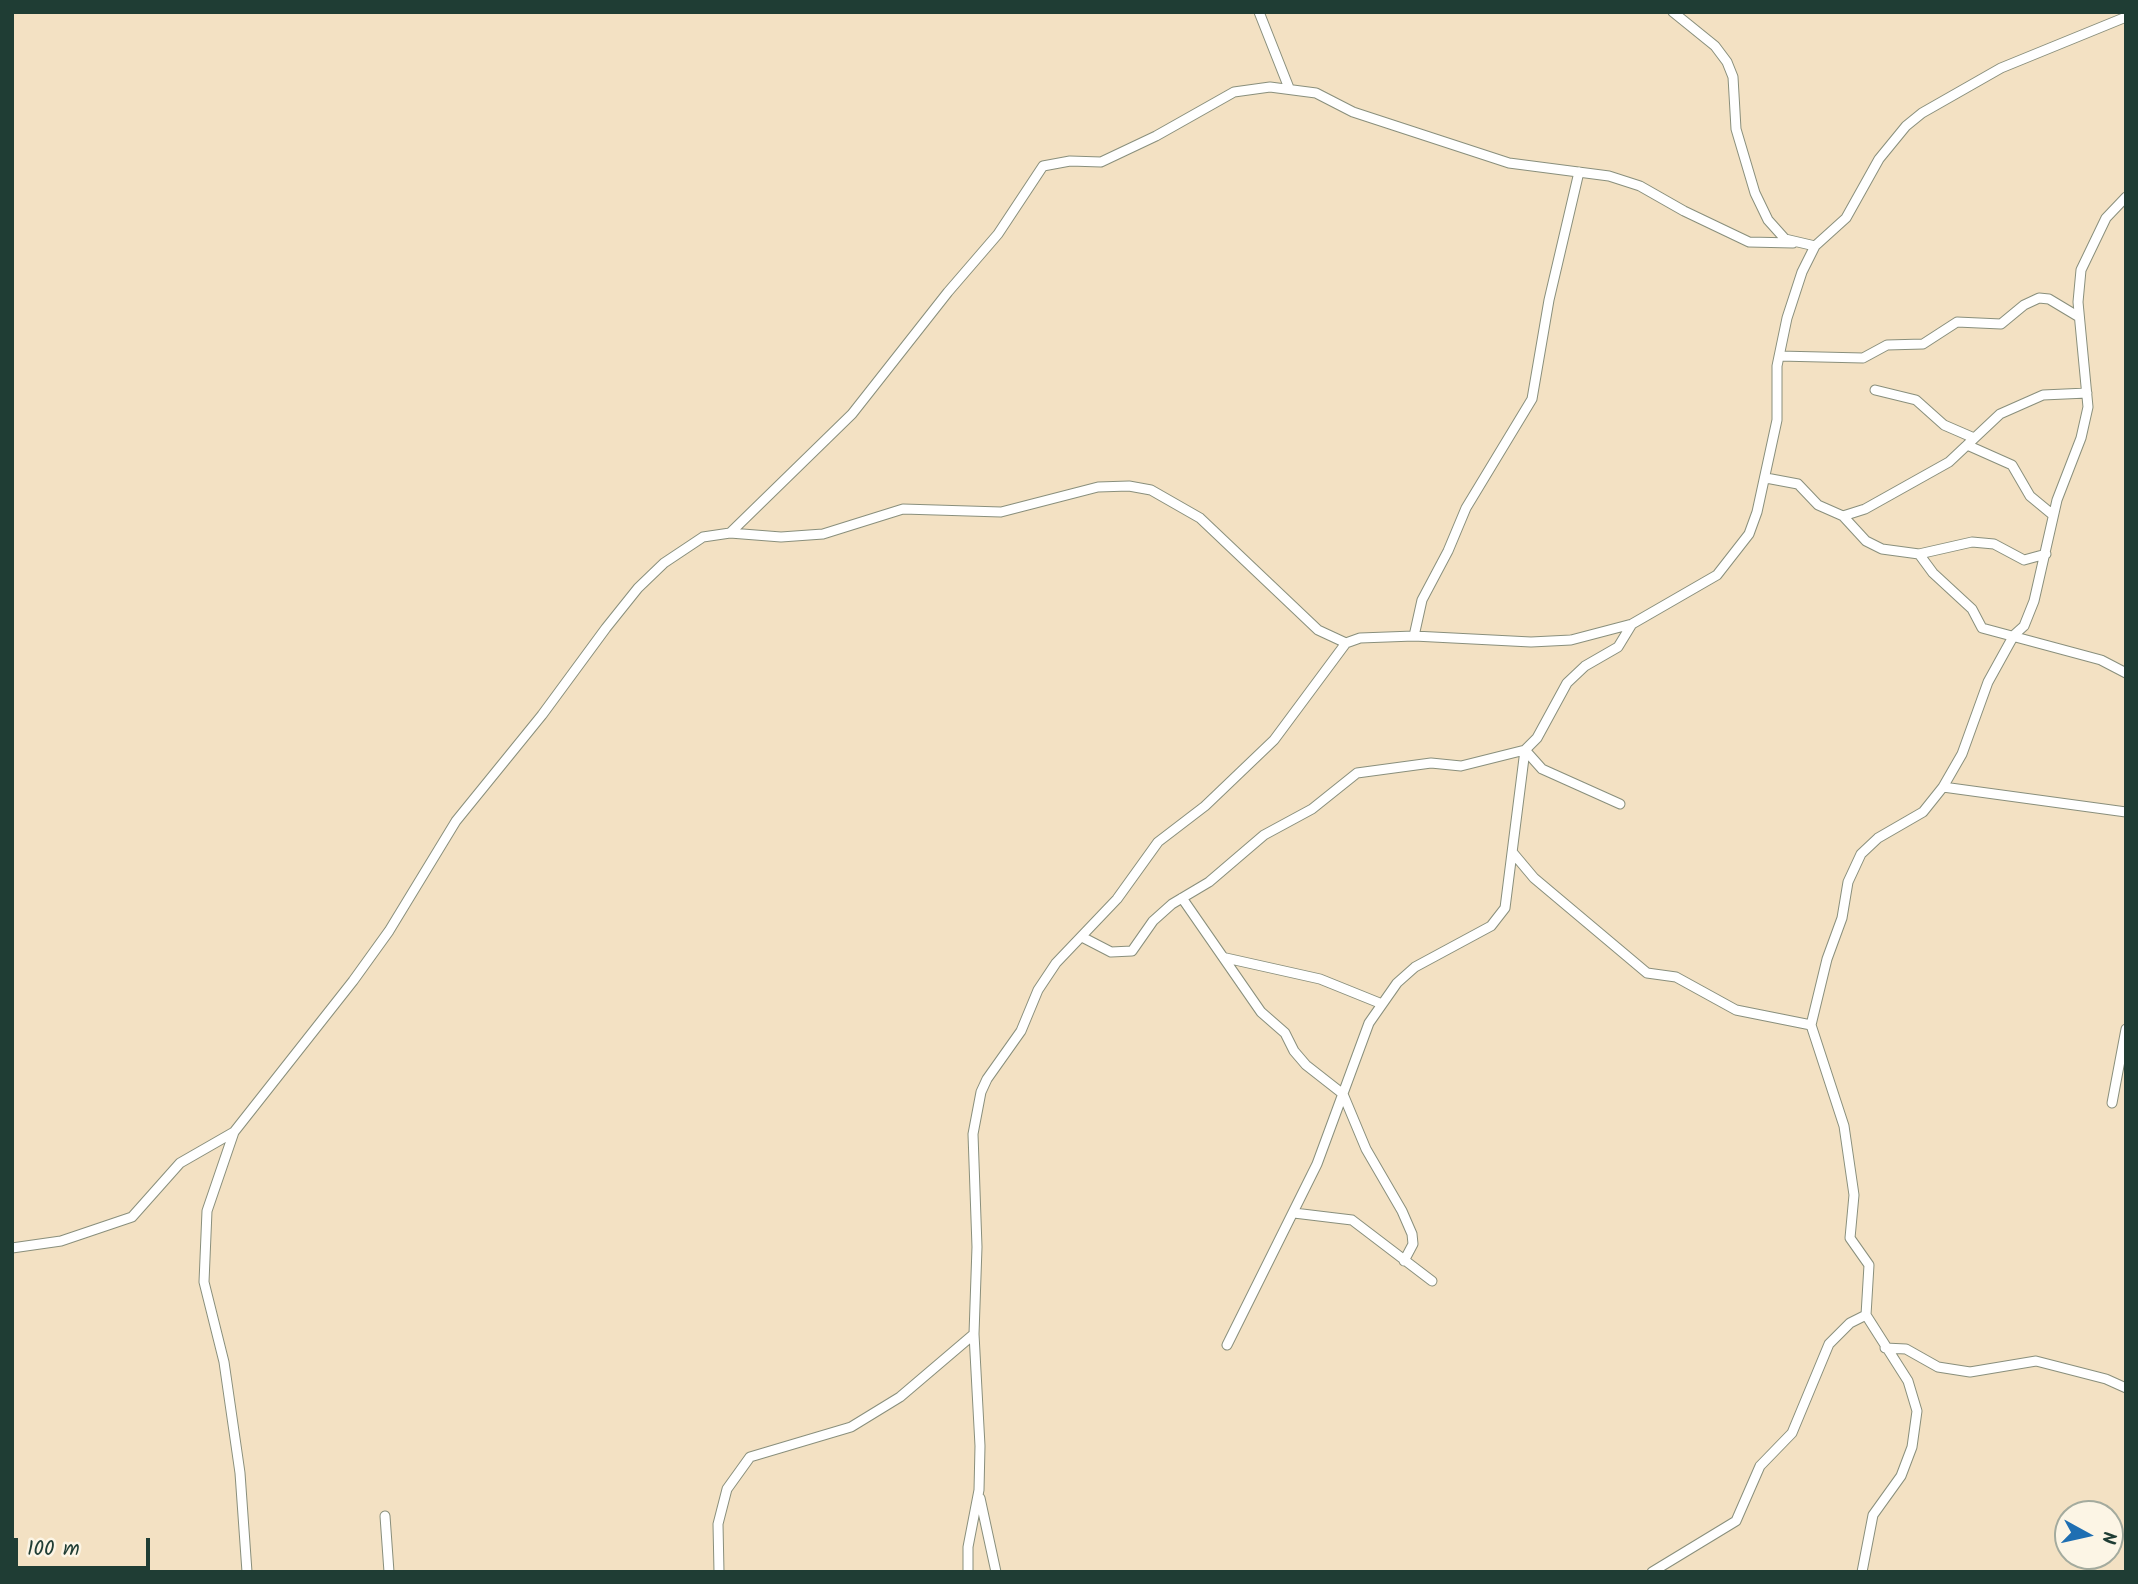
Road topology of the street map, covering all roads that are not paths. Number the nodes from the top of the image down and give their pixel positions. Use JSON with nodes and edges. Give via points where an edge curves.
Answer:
{"nodes":[{"id":1,"x":1259,"y":12,"type":"edge"},
{"id":2,"x":1673,"y":12,"type":"edge"},
{"id":3,"x":2126,"y":18,"type":"edge"},
{"id":4,"x":1289,"y":88,"type":"junction"},
{"id":5,"x":1579,"y":172,"type":"junction"},
{"id":6,"x":2126,"y":197,"type":"edge"},
{"id":7,"x":1793,"y":243,"type":"junction"},
{"id":8,"x":1815,"y":246,"type":"junction"},
{"id":9,"x":2079,"y":317,"type":"junction"},
{"id":10,"x":1779,"y":356,"type":"junction"},
{"id":11,"x":1875,"y":390,"type":"dead end"},
{"id":12,"x":2087,"y":393,"type":"junction"},
{"id":13,"x":1971,"y":442,"type":"junction"},
{"id":14,"x":1766,"y":478,"type":"junction"},
{"id":15,"x":2053,"y":515,"type":"junction"},
{"id":16,"x":1843,"y":516,"type":"junction"},
{"id":17,"x":730,"y":533,"type":"junction"},
{"id":18,"x":1919,"y":554,"type":"junction"},
{"id":19,"x":2046,"y":554,"type":"junction"},
{"id":20,"x":1632,"y":624,"type":"junction"},
{"id":21,"x":2014,"y":635,"type":"junction"},
{"id":22,"x":1415,"y":636,"type":"junction"},
{"id":23,"x":1346,"y":643,"type":"junction"},
{"id":24,"x":2126,"y":673,"type":"edge"},
{"id":25,"x":1525,"y":750,"type":"junction"},
{"id":26,"x":1943,"y":787,"type":"junction"},
{"id":27,"x":1620,"y":804,"type":"dead end"},
{"id":28,"x":2126,"y":812,"type":"edge"},
{"id":29,"x":1513,"y":853,"type":"junction"},
{"id":30,"x":1181,"y":898,"type":"junction"},
{"id":31,"x":1082,"y":937,"type":"junction"},
{"id":32,"x":1226,"y":958,"type":"junction"},
{"id":33,"x":1382,"y":1004,"type":"junction"},
{"id":34,"x":1811,"y":1025,"type":"junction"},
{"id":35,"x":2126,"y":1029,"type":"edge"},
{"id":36,"x":1343,"y":1094,"type":"junction"},
{"id":37,"x":2112,"y":1103,"type":"dead end"},
{"id":38,"x":234,"y":1132,"type":"junction"},
{"id":39,"x":1294,"y":1213,"type":"junction"},
{"id":40,"x":12,"y":1248,"type":"edge"},
{"id":41,"x":1404,"y":1261,"type":"junction"},
{"id":42,"x":1432,"y":1281,"type":"dead end"},
{"id":43,"x":1866,"y":1315,"type":"junction"},
{"id":44,"x":974,"y":1334,"type":"junction"},
{"id":45,"x":1227,"y":1345,"type":"dead end"},
{"id":46,"x":1885,"y":1348,"type":"junction"},
{"id":47,"x":2126,"y":1388,"type":"edge"},
{"id":48,"x":979,"y":1490,"type":"junction"},
{"id":49,"x":385,"y":1516,"type":"dead end"},
{"id":50,"x":247,"y":1572,"type":"edge"},
{"id":51,"x":388,"y":1572,"type":"edge"},
{"id":52,"x":719,"y":1572,"type":"edge"},
{"id":53,"x":968,"y":1572,"type":"edge"},
{"id":54,"x":996,"y":1572,"type":"edge"},
{"id":55,"x":1652,"y":1572,"type":"edge"},
{"id":56,"x":1861,"y":1572,"type":"edge"}],
"edges":[{"from":1,"to":4,"type":"street"},
{"from":2,"to":7,"type":"street","via":[[1715,46],[1727,62],[1733,77],[1736,129],[1755,193],[1774,229]]},
{"from":3,"to":8,"type":"street","via":[[2013,62],[1922,113],[1879,159],[1846,218]]},
{"from":4,"to":5,"type":"street","via":[[1315,93],[1363,116],[1509,163]]},
{"from":4,"to":17,"type":"street","via":[[1254,87],[1234,92],[1101,162],[1043,166],[998,234],[852,414]]},
{"from":5,"to":7,"type":"street","via":[[1640,186],[1749,242]]},
{"from":5,"to":22,"type":"street","via":[[1532,398],[1466,508],[1422,600]]},
{"from":6,"to":9,"type":"street","via":[[2106,218],[2087,252],[2079,285]]},
{"from":7,"to":8,"type":"street"},
{"from":8,"to":10,"type":"street","via":[[1802,272]]},
{"from":9,"to":10,"type":"street","via":[[2039,298],[2001,324],[1956,322],[1923,344],[1887,345],[1868,357]]},
{"from":9,"to":12,"type":"street"},
{"from":10,"to":14,"type":"street","via":[[1777,413]]},
{"from":11,"to":13,"type":"street","via":[[1916,400]]},
{"from":12,"to":13,"type":"street","via":[[2033,398],[2000,414]]},
{"from":12,"to":15,"type":"street","via":[[2081,438]]},
{"from":13,"to":15,"type":"street","via":[[2012,464],[2030,496]]},
{"from":13,"to":16,"type":"street","via":[[1940,468]]},
{"from":14,"to":16,"type":"street","via":[[1798,484],[1818,505]]},
{"from":14,"to":20,"type":"street","via":[[1749,534],[1717,575]]},
{"from":15,"to":19,"type":"street"},
{"from":16,"to":18,"type":"street","via":[[1875,546]]},
{"from":17,"to":23,"type":"street","via":[[823,534],[903,509],[1001,512],[1098,487],[1129,486],[1151,490],[1200,518],[1318,630]]},
{"from":17,"to":38,"type":"street","via":[[703,537],[686,547],[638,588],[456,821],[389,931]]},
{"from":18,"to":19,"type":"street","via":[[1972,542],[1994,544],[2024,561]]},
{"from":18,"to":21,"type":"street","via":[[1972,609],[1982,628]]},
{"from":19,"to":21,"type":"street","via":[[2024,626]]},
{"from":20,"to":22,"type":"street","via":[[1571,640]]},
{"from":20,"to":25,"type":"street","via":[[1618,647],[1567,683],[1538,738]]},
{"from":21,"to":24,"type":"street","via":[[2101,660]]},
{"from":21,"to":26,"type":"street"},
{"from":22,"to":23,"type":"street","via":[[1360,638]]},
{"from":23,"to":31,"type":"street","via":[[1274,740],[1205,806],[1158,842],[1117,899]]},
{"from":25,"to":27,"type":"street","via":[[1542,769]]},
{"from":25,"to":29,"type":"street"},
{"from":25,"to":30,"type":"street","via":[[1461,766],[1431,763],[1357,773]]},
{"from":26,"to":28,"type":"street"},
{"from":26,"to":34,"type":"street","via":[[1923,812],[1878,838],[1861,854],[1849,882]]},
{"from":29,"to":33,"type":"street","via":[[1509,893],[1500,919],[1415,967],[1396,983]]},
{"from":29,"to":34,"type":"street","via":[[1534,878],[1647,973],[1676,977],[1736,1010]]},
{"from":30,"to":31,"type":"street","via":[[1161,913],[1129,953],[1111,952]]},
{"from":30,"to":32,"type":"street"},
{"from":31,"to":44,"type":"street","via":[[1044,979],[1021,1031],[981,1092],[974,1134]]},
{"from":32,"to":33,"type":"street","via":[[1320,979]]},
{"from":32,"to":36,"type":"street","via":[[1298,1055]]},
{"from":33,"to":36,"type":"street","via":[[1359,1044]]},
{"from":34,"to":43,"type":"street","via":[[1846,1138],[1854,1195],[1850,1238],[1869,1265]]},
{"from":35,"to":37,"type":"street"},
{"from":36,"to":39,"type":"street"},
{"from":36,"to":41,"type":"street","via":[[1366,1149],[1412,1234],[1413,1244]]},
{"from":38,"to":40,"type":"street","via":[[180,1163],[132,1217],[61,1241]]},
{"from":38,"to":50,"type":"street","via":[[207,1211],[204,1282],[225,1362]]},
{"from":39,"to":41,"type":"street","via":[[1352,1220]]},
{"from":39,"to":45,"type":"street"},
{"from":41,"to":42,"type":"street"},
{"from":43,"to":46,"type":"street"},
{"from":43,"to":55,"type":"street","via":[[1850,1323],[1829,1344],[1792,1433],[1760,1466],[1736,1521]]},
{"from":44,"to":48,"type":"street"},
{"from":44,"to":52,"type":"street","via":[[900,1397],[851,1427],[750,1457],[727,1489],[718,1524]]},
{"from":46,"to":47,"type":"street","via":[[1906,1349],[1938,1367],[1969,1372],[2036,1361]]},
{"from":46,"to":56,"type":"street","via":[[1914,1396],[1916,1429],[1897,1485],[1873,1515]]},
{"from":48,"to":53,"type":"street"},
{"from":48,"to":54,"type":"street"},
{"from":49,"to":51,"type":"street"}]}
